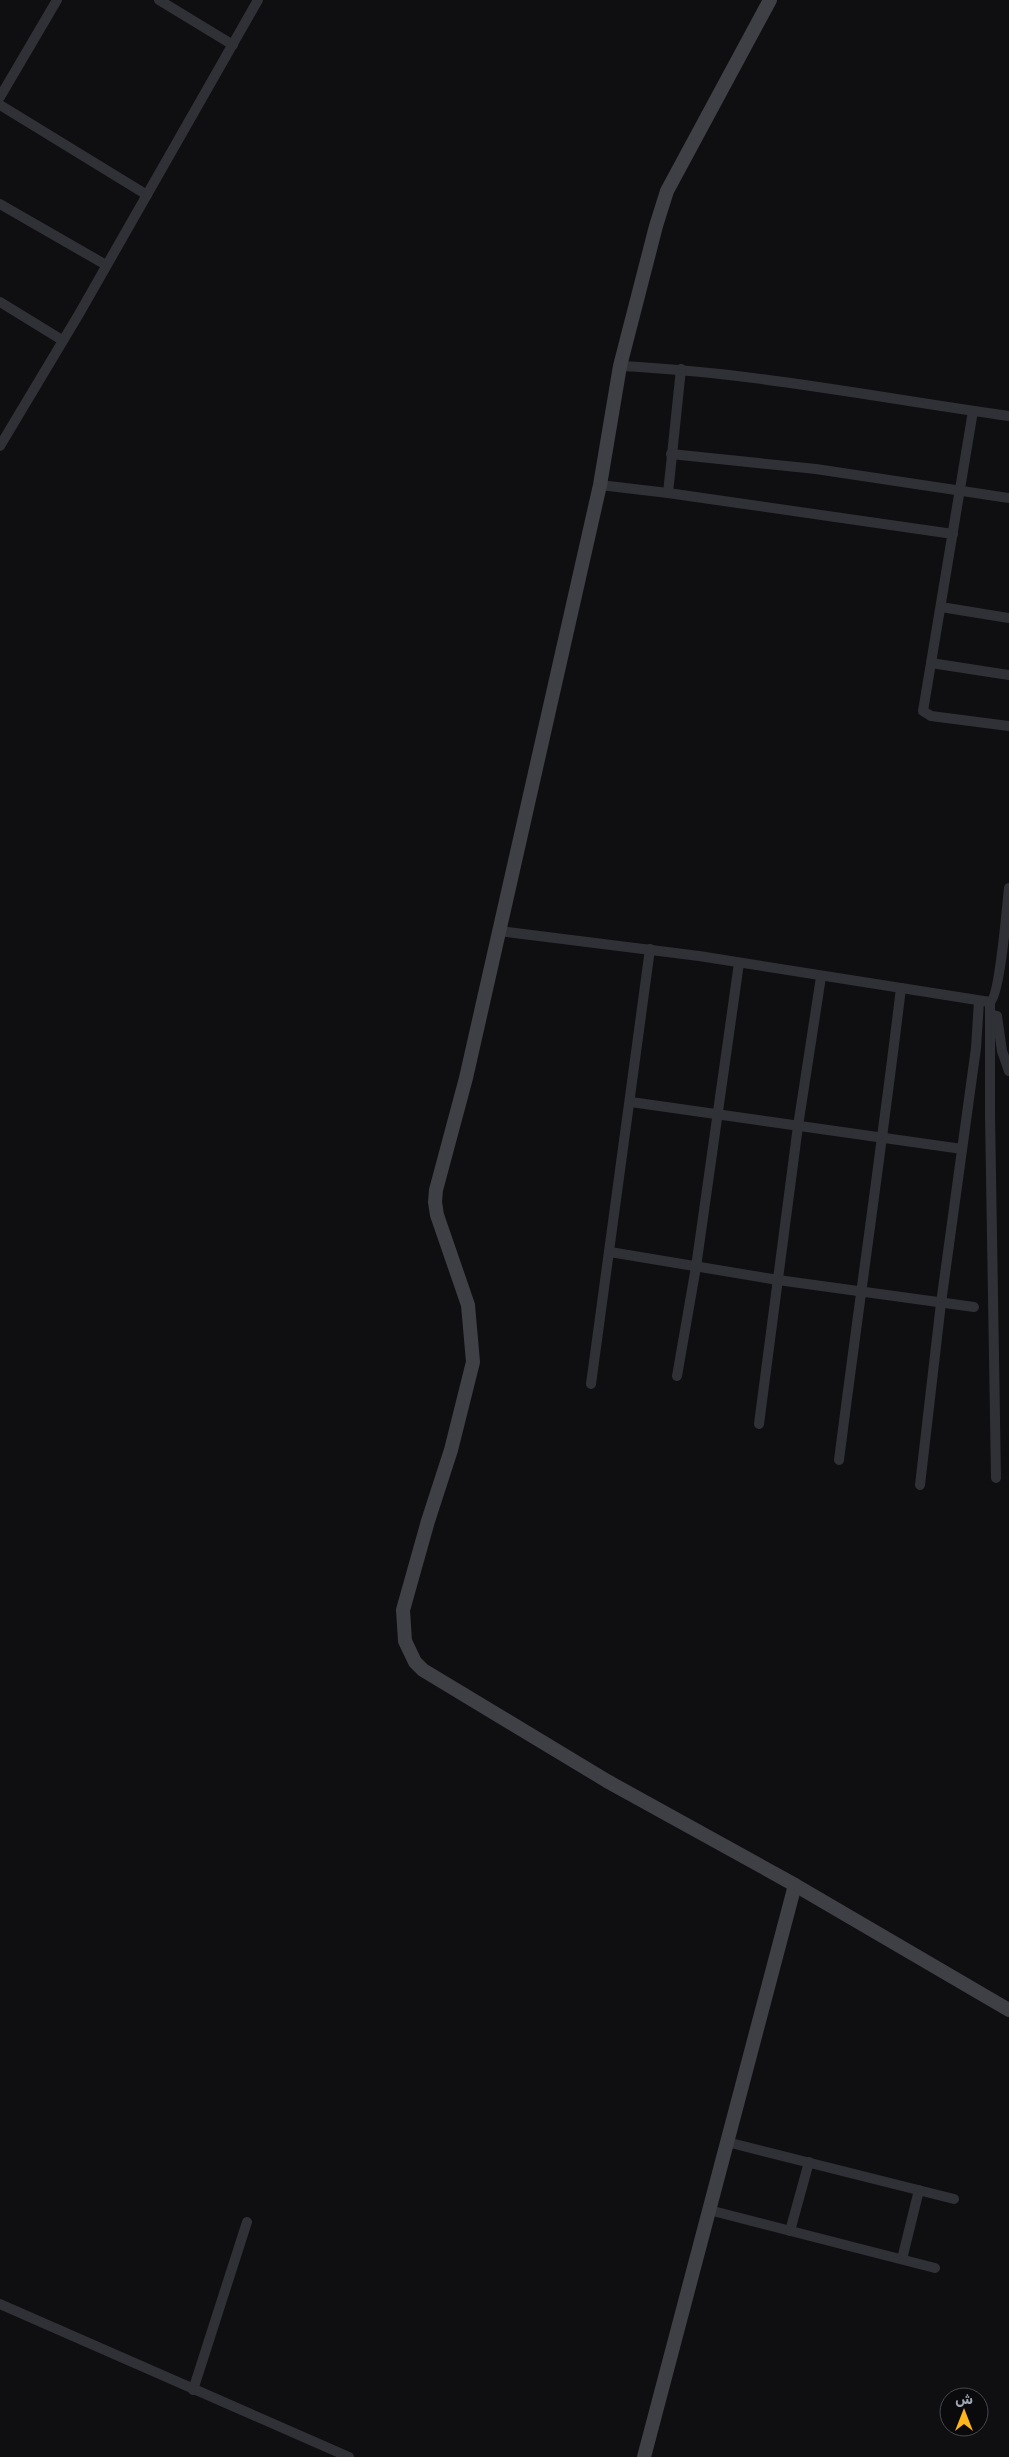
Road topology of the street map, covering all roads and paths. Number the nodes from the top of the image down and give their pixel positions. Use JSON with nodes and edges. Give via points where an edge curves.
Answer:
{"nodes":[{"id":1,"x":57,"y":0,"type":"edge"},
{"id":2,"x":159,"y":0,"type":"edge"},
{"id":3,"x":258,"y":0,"type":"edge"},
{"id":4,"x":770,"y":0,"type":"edge"},
{"id":5,"x":233,"y":45,"type":"junction"},
{"id":6,"x":0,"y":97,"type":"edge"},
{"id":7,"x":0,"y":105,"type":"edge"},
{"id":8,"x":147,"y":195,"type":"junction"},
{"id":9,"x":0,"y":204,"type":"edge"},
{"id":10,"x":106,"y":264,"type":"junction"},
{"id":11,"x":0,"y":302,"type":"edge"},
{"id":12,"x":62,"y":340,"type":"junction"},
{"id":13,"x":620,"y":366,"type":"junction"},
{"id":14,"x":681,"y":369,"type":"junction"},
{"id":15,"x":973,"y":411,"type":"junction"},
{"id":16,"x":1009,"y":416,"type":"edge"},
{"id":17,"x":0,"y":446,"type":"edge"},
{"id":18,"x":671,"y":454,"type":"junction"},
{"id":19,"x":600,"y":485,"type":"junction"},
{"id":20,"x":960,"y":490,"type":"junction"},
{"id":21,"x":668,"y":493,"type":"junction"},
{"id":22,"x":1009,"y":498,"type":"edge"},
{"id":23,"x":953,"y":534,"type":"junction"},
{"id":24,"x":941,"y":607,"type":"junction"},
{"id":25,"x":1009,"y":618,"type":"edge"},
{"id":26,"x":931,"y":664,"type":"junction"},
{"id":27,"x":1009,"y":675,"type":"edge"},
{"id":28,"x":1009,"y":726,"type":"edge"},
{"id":29,"x":1009,"y":888,"type":"edge"},
{"id":30,"x":499,"y":931,"type":"junction"},
{"id":31,"x":650,"y":949,"type":"junction"},
{"id":32,"x":739,"y":963,"type":"junction"},
{"id":33,"x":821,"y":977,"type":"junction"},
{"id":34,"x":901,"y":988,"type":"junction"},
{"id":35,"x":979,"y":1001,"type":"junction"},
{"id":36,"x":990,"y":1002,"type":"junction"},
{"id":37,"x":990,"y":1014,"type":"junction"},
{"id":38,"x":1004,"y":1060,"type":"junction"},
{"id":39,"x":990,"y":1061,"type":"junction"},
{"id":40,"x":1009,"y":1071,"type":"edge"},
{"id":41,"x":630,"y":1102,"type":"junction"},
{"id":42,"x":717,"y":1115,"type":"junction"},
{"id":43,"x":798,"y":1126,"type":"junction"},
{"id":44,"x":883,"y":1138,"type":"junction"},
{"id":45,"x":962,"y":1149,"type":"junction"},
{"id":46,"x":610,"y":1252,"type":"junction"},
{"id":47,"x":696,"y":1267,"type":"junction"},
{"id":48,"x":778,"y":1280,"type":"junction"},
{"id":49,"x":860,"y":1291,"type":"junction"},
{"id":50,"x":941,"y":1303,"type":"junction"},
{"id":51,"x":974,"y":1307,"type":"dead end"},
{"id":52,"x":677,"y":1376,"type":"dead end"},
{"id":53,"x":591,"y":1384,"type":"dead end"},
{"id":54,"x":759,"y":1424,"type":"dead end"},
{"id":55,"x":839,"y":1460,"type":"dead end"},
{"id":56,"x":996,"y":1478,"type":"dead end"},
{"id":57,"x":920,"y":1485,"type":"dead end"},
{"id":58,"x":795,"y":1886,"type":"junction"},
{"id":59,"x":1009,"y":2010,"type":"edge"},
{"id":60,"x":727,"y":2142,"type":"junction"},
{"id":61,"x":809,"y":2162,"type":"junction"},
{"id":62,"x":918,"y":2190,"type":"junction"},
{"id":63,"x":954,"y":2199,"type":"dead end"},
{"id":64,"x":709,"y":2210,"type":"junction"},
{"id":65,"x":247,"y":2222,"type":"dead end"},
{"id":66,"x":790,"y":2230,"type":"junction"},
{"id":67,"x":902,"y":2259,"type":"junction"},
{"id":68,"x":935,"y":2268,"type":"dead end"},
{"id":69,"x":0,"y":2304,"type":"edge"},
{"id":70,"x":194,"y":2390,"type":"junction"},
{"id":71,"x":349,"y":2457,"type":"edge"},
{"id":72,"x":644,"y":2457,"type":"edge"}],
"edges":[{"from":1,"to":6,"type":"street"},
{"from":2,"to":5,"type":"street"},
{"from":3,"to":5,"type":"street"},
{"from":4,"to":13,"type":"street","via":[[667,191]]},
{"from":5,"to":8,"type":"street"},
{"from":7,"to":8,"type":"street"},
{"from":8,"to":10,"type":"street"},
{"from":9,"to":10,"type":"street"},
{"from":10,"to":12,"type":"street","via":[[80,314]]},
{"from":11,"to":12,"type":"street"},
{"from":12,"to":17,"type":"street"},
{"from":13,"to":14,"type":"street"},
{"from":13,"to":19,"type":"street"},
{"from":14,"to":15,"type":"street"},
{"from":14,"to":18,"type":"street"},
{"from":15,"to":16,"type":"street"},
{"from":15,"to":20,"type":"street"},
{"from":18,"to":20,"type":"street"},
{"from":18,"to":21,"type":"street"},
{"from":19,"to":21,"type":"street"},
{"from":19,"to":30,"type":"street"},
{"from":20,"to":22,"type":"street"},
{"from":20,"to":23,"type":"street"},
{"from":21,"to":23,"type":"street"},
{"from":23,"to":24,"type":"street"},
{"from":24,"to":25,"type":"street"},
{"from":24,"to":26,"type":"street"},
{"from":26,"to":27,"type":"street"},
{"from":26,"to":28,"type":"street","via":[[924,712],[931,716]]},
{"from":29,"to":36,"type":"street","via":[[999,974],[995,996]]},
{"from":30,"to":31,"type":"street"},
{"from":30,"to":58,"type":"street","via":[[435,1202],[468,1305],[473,1362],[451,1450],[403,1610],[405,1641],[415,1662],[423,1670],[607,1781]]},
{"from":31,"to":32,"type":"street"},
{"from":31,"to":41,"type":"street"},
{"from":32,"to":33,"type":"street"},
{"from":32,"to":42,"type":"street"},
{"from":33,"to":34,"type":"street"},
{"from":33,"to":43,"type":"street"},
{"from":34,"to":35,"type":"street"},
{"from":34,"to":44,"type":"street"},
{"from":35,"to":36,"type":"street"},
{"from":35,"to":45,"type":"street"},
{"from":36,"to":37,"type":"street"},
{"from":37,"to":38,"type":"street","via":[[997,1016]]},
{"from":37,"to":39,"type":"street"},
{"from":38,"to":39,"type":"street"},
{"from":38,"to":40,"type":"street"},
{"from":39,"to":56,"type":"street"},
{"from":41,"to":42,"type":"street"},
{"from":41,"to":46,"type":"street"},
{"from":42,"to":43,"type":"street"},
{"from":42,"to":47,"type":"street"},
{"from":43,"to":44,"type":"street"},
{"from":43,"to":48,"type":"street"},
{"from":44,"to":45,"type":"street"},
{"from":44,"to":49,"type":"street"},
{"from":45,"to":50,"type":"street"},
{"from":46,"to":47,"type":"street"},
{"from":46,"to":53,"type":"street"},
{"from":47,"to":48,"type":"street"},
{"from":47,"to":52,"type":"street"},
{"from":48,"to":49,"type":"street"},
{"from":48,"to":54,"type":"street"},
{"from":49,"to":50,"type":"street"},
{"from":49,"to":55,"type":"street"},
{"from":50,"to":51,"type":"street"},
{"from":50,"to":57,"type":"street"},
{"from":58,"to":59,"type":"street"},
{"from":58,"to":60,"type":"street"},
{"from":60,"to":61,"type":"street"},
{"from":60,"to":64,"type":"street"},
{"from":61,"to":62,"type":"street"},
{"from":61,"to":66,"type":"street"},
{"from":62,"to":63,"type":"street"},
{"from":62,"to":67,"type":"street"},
{"from":64,"to":66,"type":"street"},
{"from":64,"to":72,"type":"street"},
{"from":65,"to":70,"type":"street"},
{"from":66,"to":67,"type":"street"},
{"from":67,"to":68,"type":"street"},
{"from":69,"to":70,"type":"street"},
{"from":70,"to":71,"type":"street"}]}
